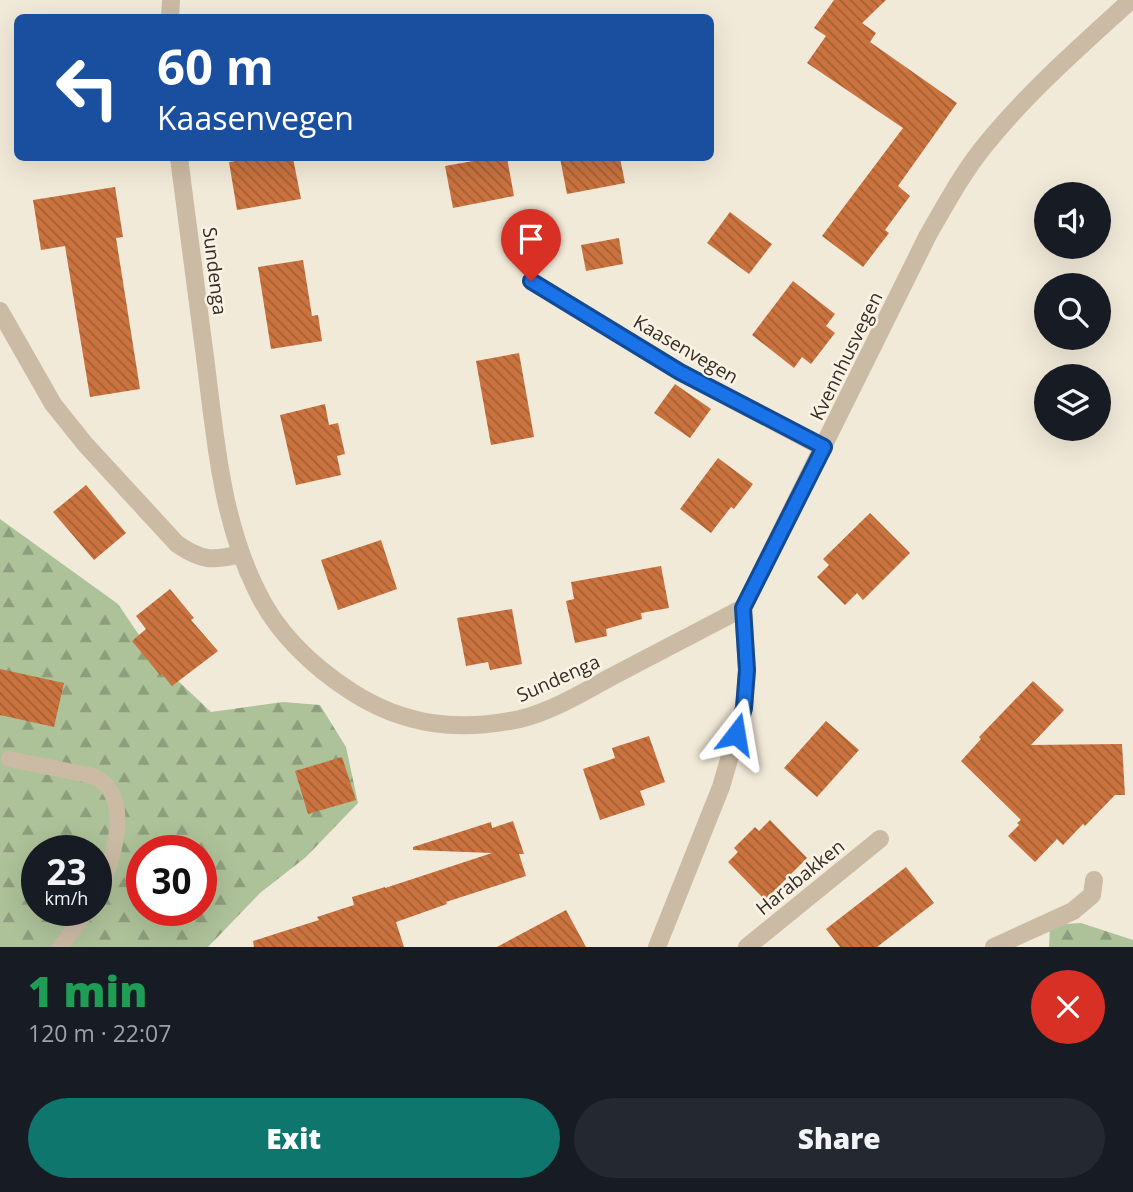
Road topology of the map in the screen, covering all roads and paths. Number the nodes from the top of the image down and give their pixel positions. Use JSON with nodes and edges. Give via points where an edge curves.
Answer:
{"nodes":[{"id":1,"x":1131,"y":0,"type":"edge"},
{"id":2,"x":179,"y":161,"type":"edge"},
{"id":3,"x":531,"y":281,"type":"dead end"},
{"id":4,"x":0,"y":311,"type":"edge"},
{"id":5,"x":824,"y":447,"type":"junction"},
{"id":6,"x":241,"y":554,"type":"junction"},
{"id":7,"x":743,"y":608,"type":"junction"},
{"id":8,"x":9,"y":759,"type":"dead end"},
{"id":9,"x":880,"y":839,"type":"dead end"},
{"id":10,"x":112,"y":857,"type":"edge"},
{"id":11,"x":1094,"y":880,"type":"dead end"},
{"id":12,"x":76,"y":926,"type":"edge"},
{"id":13,"x":60,"y":947,"type":"edge"},
{"id":14,"x":657,"y":947,"type":"edge"},
{"id":15,"x":747,"y":947,"type":"edge"},
{"id":16,"x":994,"y":947,"type":"edge"}],
"edges":[{"from":1,"to":5,"type":"street","name":"Kvennhusvegen","via":[[1022,103],[961,177]]},
{"from":2,"to":6,"type":"street","name":"Sundenga","via":[[219,464]]},
{"from":3,"to":5,"type":"street","name":"Kaasenvegen","via":[[680,372]]},
{"from":4,"to":6,"type":"street","via":[[53,404],[177,544],[208,560]]},
{"from":5,"to":7,"type":"street","name":"Kvennhusvegen"},
{"from":6,"to":7,"type":"street","name":"Sundenga","via":[[256,591],[305,657],[370,704],[429,724],[491,724],[550,709]]},
{"from":7,"to":14,"type":"street","via":[[744,708],[721,787]]},
{"from":8,"to":10,"type":"lane","via":[[95,777],[107,786],[118,822]]},
{"from":9,"to":15,"type":"street","name":"Harabakken"},
{"from":11,"to":16,"type":"street","via":[[1092,895],[1073,911]]},
{"from":12,"to":13,"type":"lane"}]}
